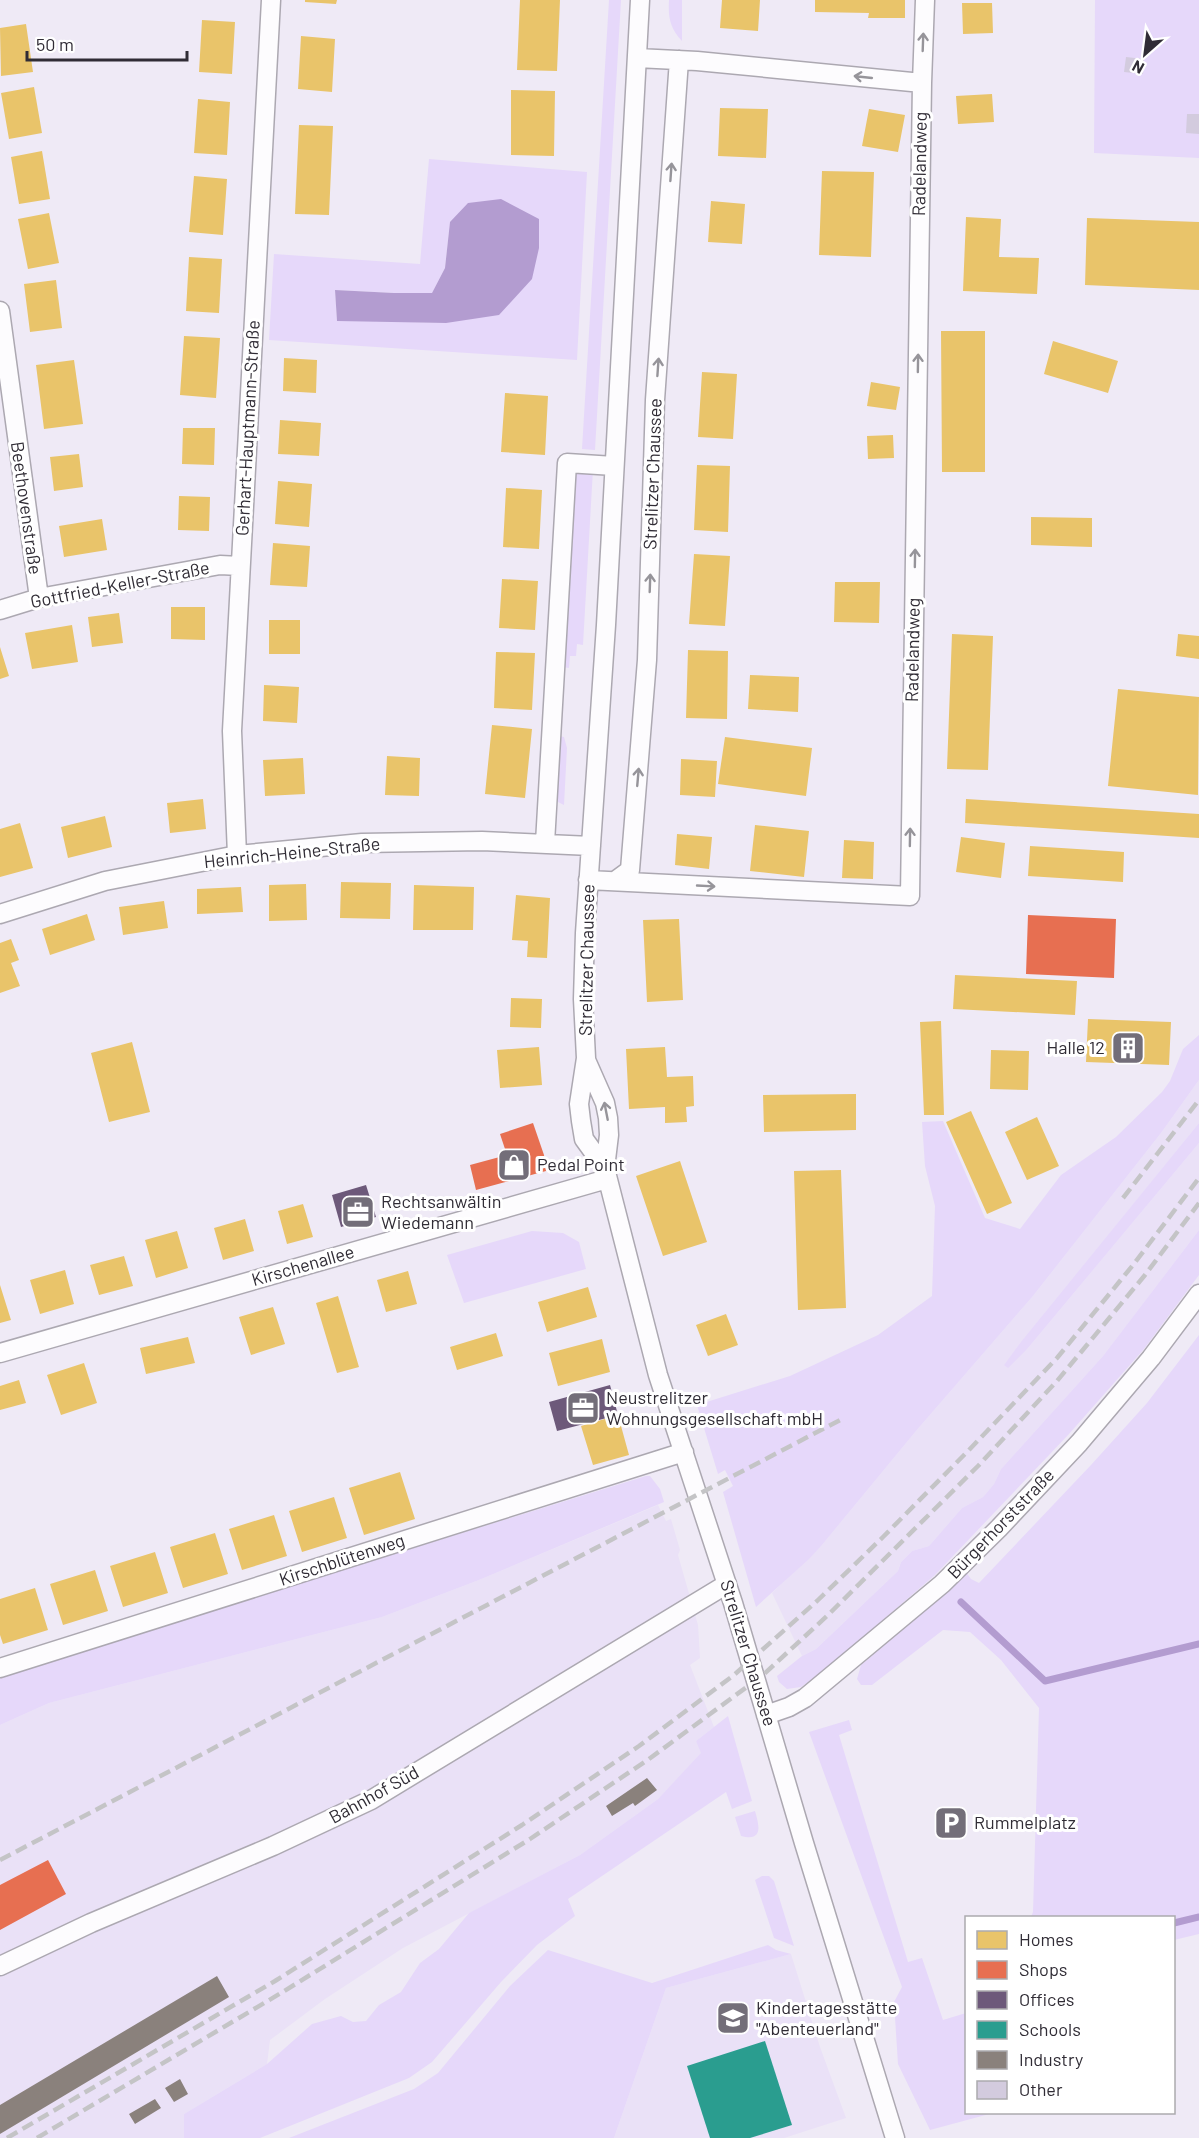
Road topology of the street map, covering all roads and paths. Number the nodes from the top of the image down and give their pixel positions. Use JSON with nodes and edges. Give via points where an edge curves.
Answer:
{"nodes":[{"id":1,"x":271,"y":0,"type":"edge"},
{"id":2,"x":640,"y":0,"type":"edge"},
{"id":3,"x":925,"y":0,"type":"edge"},
{"id":4,"x":637,"y":58,"type":"junction"},
{"id":5,"x":679,"y":60,"type":"junction"},
{"id":6,"x":921,"y":83,"type":"junction"},
{"id":7,"x":0,"y":311,"type":"edge"},
{"id":8,"x":614,"y":466,"type":"junction"},
{"id":9,"x":240,"y":566,"type":"junction"},
{"id":10,"x":39,"y":598,"type":"junction"},
{"id":11,"x":0,"y":610,"type":"edge"},
{"id":12,"x":545,"y":843,"type":"junction"},
{"id":13,"x":591,"y":846,"type":"junction"},
{"id":14,"x":237,"y":855,"type":"junction"},
{"id":15,"x":588,"y":880,"type":"junction"},
{"id":16,"x":615,"y":882,"type":"junction"},
{"id":17,"x":0,"y":914,"type":"edge"},
{"id":18,"x":586,"y":1058,"type":"junction"},
{"id":19,"x":606,"y":1173,"type":"junction"},
{"id":20,"x":1199,"y":1293,"type":"edge"},
{"id":21,"x":0,"y":1353,"type":"edge"},
{"id":22,"x":684,"y":1452,"type":"junction"},
{"id":23,"x":727,"y":1584,"type":"junction"},
{"id":24,"x":0,"y":1668,"type":"edge"},
{"id":25,"x":766,"y":1715,"type":"junction"},
{"id":26,"x":0,"y":1966,"type":"edge"},
{"id":27,"x":894,"y":2138,"type":"edge"}],
"edges":[{"from":1,"to":9,"type":"street","name":"Gerhart-Hauptmann-Straße"},
{"from":2,"to":4,"type":"street","name":"Strelitzer Chaussee"},
{"from":6,"to":3,"type":"street","name":"Radelandweg","one_way":true},
{"from":4,"to":5,"type":"street"},
{"from":4,"to":8,"type":"street","name":"Strelitzer Chaussee"},
{"from":6,"to":5,"type":"street","one_way":true},
{"from":16,"to":5,"type":"street","name":"Strelitzer Chaussee","one_way":true,"via":[[630,870],[646,672],[655,400]]},
{"from":16,"to":6,"type":"street","name":"Radelandweg","one_way":true,"via":[[910,896]]},
{"from":7,"to":10,"type":"street","name":"Beethovenstraße"},
{"from":8,"to":12,"type":"street","via":[[567,463]]},
{"from":8,"to":13,"type":"street","name":"Strelitzer Chaussee"},
{"from":9,"to":10,"type":"street","name":"Gottfried-Keller-Straße","via":[[220,565]]},
{"from":9,"to":14,"type":"street","name":"Gerhart-Hauptmann-Straße","via":[[232,731]]},
{"from":10,"to":11,"type":"street","name":"Gottfried-Keller-Straße"},
{"from":12,"to":13,"type":"street","name":"Heinrich-Heine-Straße"},
{"from":12,"to":14,"type":"street","name":"Heinrich-Heine-Straße","via":[[362,843]]},
{"from":13,"to":15,"type":"street","name":"Strelitzer Chaussee"},
{"from":14,"to":17,"type":"street","name":"Heinrich-Heine-Straße","via":[[105,881]]},
{"from":15,"to":16,"type":"street","name":"Radelandweg"},
{"from":15,"to":18,"type":"street","name":"Strelitzer Chaussee","via":[[583,999]]},
{"from":19,"to":18,"type":"street","name":"Strelitzer Chaussee","one_way":true,"via":[[608,1118]]},
{"from":18,"to":19,"type":"street","name":"Strelitzer Chaussee","via":[[579,1104],[582,1128],[584,1139]]},
{"from":19,"to":21,"type":"street","name":"Kirschenallee"},
{"from":19,"to":22,"type":"street","name":"Strelitzer Chaussee","via":[[658,1375]]},
{"from":20,"to":25,"type":"street","name":"Bürgerhorststraße","via":[[1151,1358],[1079,1443],[942,1584],[805,1698]]},
{"from":22,"to":23,"type":"street","name":"Strelitzer Chaussee"},
{"from":22,"to":24,"type":"street","name":"Kirschblütenweg"},
{"from":23,"to":25,"type":"street","name":"Strelitzer Chaussee"},
{"from":23,"to":26,"type":"street","name":"Bahnhof Süd","via":[[371,1800]]},
{"from":25,"to":27,"type":"street","name":"Strelitzer Chaussee"}]}
